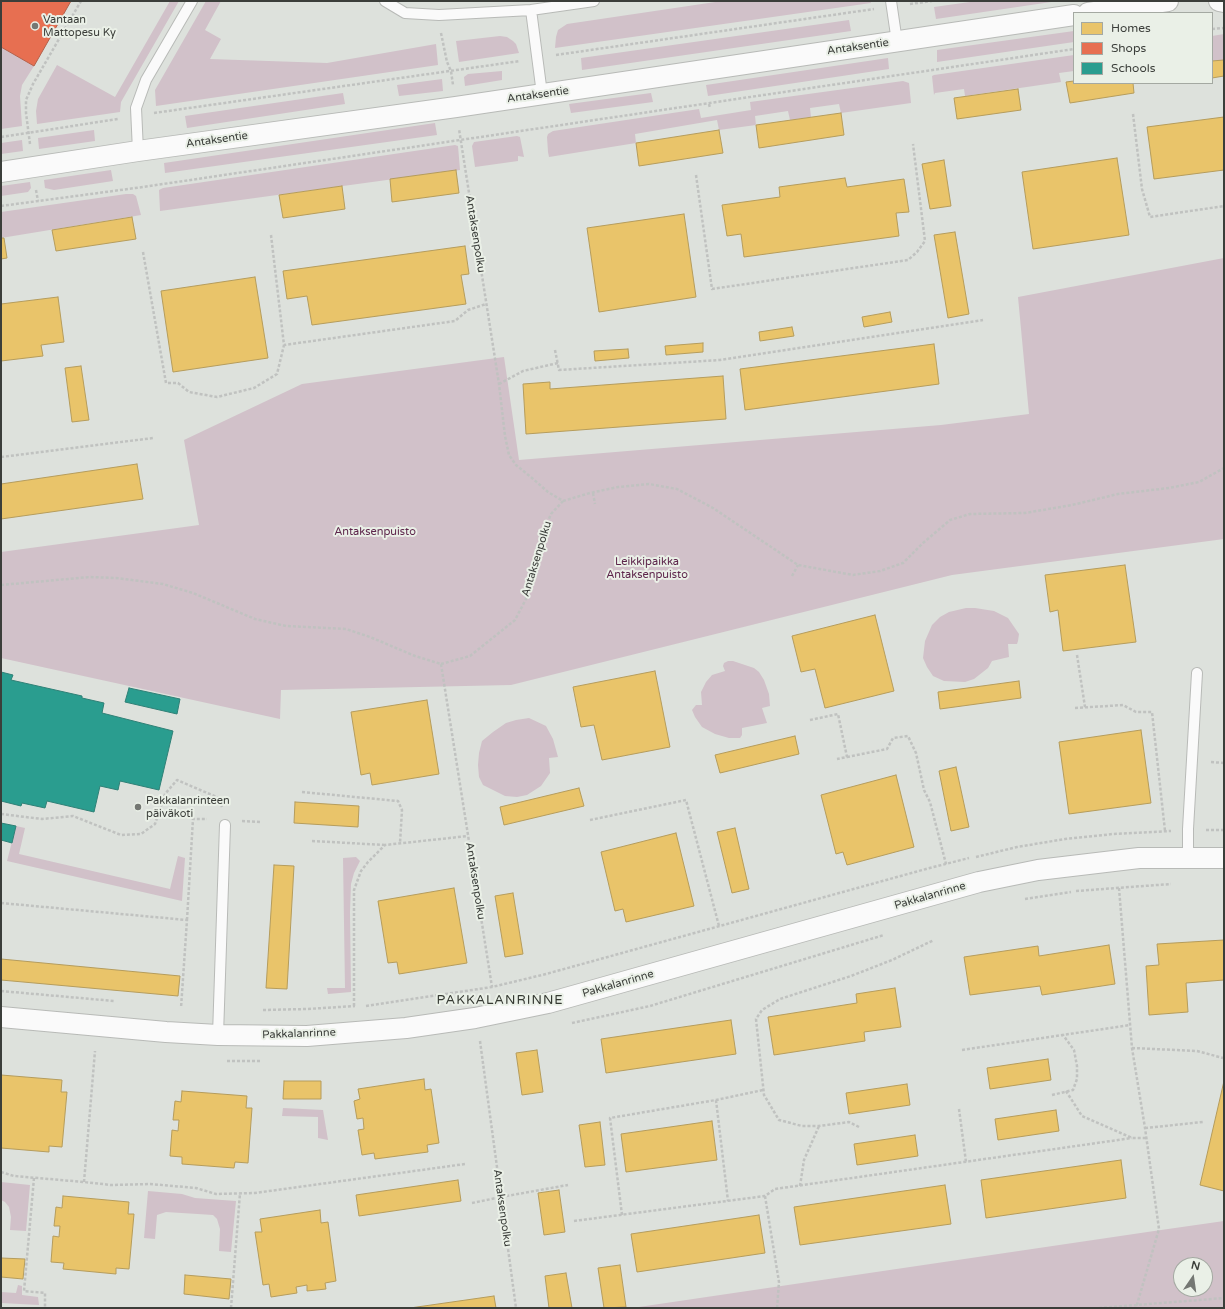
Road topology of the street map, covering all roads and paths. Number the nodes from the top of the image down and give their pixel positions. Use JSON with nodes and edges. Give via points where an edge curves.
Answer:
{"nodes":[{"id":1,"x":82,"y":1,"type":"edge"},
{"id":2,"x":192,"y":1,"type":"edge"},
{"id":3,"x":386,"y":1,"type":"edge"},
{"id":4,"x":594,"y":1,"type":"edge"},
{"id":5,"x":932,"y":1,"type":"edge"},
{"id":6,"x":1168,"y":1,"type":"edge"},
{"id":7,"x":1219,"y":1,"type":"edge"},
{"id":8,"x":1224,"y":2,"type":"edge"},
{"id":9,"x":892,"y":4,"type":"edge"},
{"id":10,"x":531,"y":10,"type":"junction"},
{"id":11,"x":1095,"y":12,"type":"edge"},
{"id":12,"x":1073,"y":15,"type":"edge"},
{"id":13,"x":1224,"y":28,"type":"edge"},
{"id":14,"x":1213,"y":29,"type":"edge"},
{"id":15,"x":897,"y":42,"type":"junction"},
{"id":16,"x":443,"y":44,"type":"dead end"},
{"id":17,"x":1073,"y":49,"type":"edge"},
{"id":18,"x":538,"y":58,"type":"junction"},
{"id":19,"x":451,"y":70,"type":"junction"},
{"id":20,"x":542,"y":94,"type":"junction"},
{"id":21,"x":709,"y":104,"type":"junction"},
{"id":22,"x":710,"y":108,"type":"dead end"},
{"id":23,"x":1133,"y":114,"type":"dead end"},
{"id":24,"x":136,"y":116,"type":"junction"},
{"id":25,"x":28,"y":133,"type":"junction"},
{"id":26,"x":1,"y":137,"type":"edge"},
{"id":27,"x":461,"y":140,"type":"junction"},
{"id":28,"x":913,"y":144,"type":"dead end"},
{"id":29,"x":138,"y":151,"type":"junction"},
{"id":30,"x":33,"y":167,"type":"junction"},
{"id":31,"x":1,"y":172,"type":"edge"},
{"id":32,"x":696,"y":175,"type":"dead end"},
{"id":33,"x":38,"y":201,"type":"junction"},
{"id":34,"x":1,"y":206,"type":"edge"},
{"id":35,"x":1224,"y":206,"type":"edge"},
{"id":36,"x":271,"y":235,"type":"dead end"},
{"id":37,"x":143,"y":252,"type":"dead end"},
{"id":38,"x":486,"y":304,"type":"junction"},
{"id":39,"x":983,"y":320,"type":"dead end"},
{"id":40,"x":284,"y":345,"type":"junction"},
{"id":41,"x":555,"y":350,"type":"dead end"},
{"id":42,"x":558,"y":363,"type":"junction"},
{"id":43,"x":498,"y":384,"type":"junction"},
{"id":44,"x":153,"y":438,"type":"dead end"},
{"id":45,"x":1,"y":457,"type":"edge"},
{"id":46,"x":1224,"y":468,"type":"edge"},
{"id":47,"x":593,"y":493,"type":"junction"},
{"id":48,"x":563,"y":502,"type":"junction"},
{"id":49,"x":595,"y":504,"type":"dead end"},
{"id":50,"x":798,"y":565,"type":"junction"},
{"id":51,"x":792,"y":576,"type":"dead end"},
{"id":52,"x":1,"y":585,"type":"edge"},
{"id":53,"x":1077,"y":655,"type":"dead end"},
{"id":54,"x":441,"y":664,"type":"junction"},
{"id":55,"x":1197,"y":673,"type":"dead end"},
{"id":56,"x":1085,"y":707,"type":"junction"},
{"id":57,"x":1075,"y":708,"type":"dead end"},
{"id":58,"x":810,"y":720,"type":"dead end"},
{"id":59,"x":847,"y":757,"type":"junction"},
{"id":60,"x":837,"y":759,"type":"dead end"},
{"id":61,"x":302,"y":792,"type":"dead end"},
{"id":62,"x":1,"y":814,"type":"edge"},
{"id":63,"x":590,"y":820,"type":"dead end"},
{"id":64,"x":225,"y":825,"type":"joint"},
{"id":65,"x":1188,"y":829,"type":"junction"},
{"id":66,"x":1224,"y":830,"type":"edge"},
{"id":67,"x":1166,"y":831,"type":"junction"},
{"id":68,"x":468,"y":836,"type":"junction"},
{"id":69,"x":312,"y":841,"type":"dead end"},
{"id":70,"x":400,"y":843,"type":"junction"},
{"id":71,"x":385,"y":845,"type":"junction"},
{"id":72,"x":1188,"y":857,"type":"junction"},
{"id":73,"x":1224,"y":858,"type":"edge"},
{"id":74,"x":946,"y":864,"type":"junction"},
{"id":75,"x":1119,"y":888,"type":"dead end"},
{"id":76,"x":1,"y":903,"type":"edge"},
{"id":77,"x":720,"y":926,"type":"junction"},
{"id":78,"x":934,"y":940,"type":"dead end"},
{"id":79,"x":492,"y":987,"type":"junction"},
{"id":80,"x":470,"y":990,"type":"junction"},
{"id":81,"x":1,"y":991,"type":"edge"},
{"id":82,"x":118,"y":1002,"type":"dead end"},
{"id":83,"x":354,"y":1006,"type":"junction"},
{"id":84,"x":359,"y":1006,"type":"dead end"},
{"id":85,"x":364,"y":1006,"type":"dead end"},
{"id":86,"x":219,"y":1010,"type":"junction"},
{"id":87,"x":256,"y":1010,"type":"dead end"},
{"id":88,"x":1,"y":1017,"type":"edge"},
{"id":89,"x":475,"y":1018,"type":"junction"},
{"id":90,"x":1130,"y":1025,"type":"junction"},
{"id":91,"x":218,"y":1035,"type":"junction"},
{"id":92,"x":1063,"y":1035,"type":"junction"},
{"id":93,"x":1132,"y":1048,"type":"junction"},
{"id":94,"x":962,"y":1050,"type":"dead end"},
{"id":95,"x":95,"y":1051,"type":"dead end"},
{"id":96,"x":1223,"y":1058,"type":"edge"},
{"id":97,"x":763,"y":1090,"type":"junction"},
{"id":98,"x":1066,"y":1091,"type":"junction"},
{"id":99,"x":1052,"y":1095,"type":"dead end"},
{"id":100,"x":716,"y":1100,"type":"junction"},
{"id":101,"x":959,"y":1109,"type":"dead end"},
{"id":102,"x":1203,"y":1122,"type":"dead end"},
{"id":103,"x":819,"y":1126,"type":"junction"},
{"id":104,"x":858,"y":1127,"type":"dead end"},
{"id":105,"x":1145,"y":1128,"type":"junction"},
{"id":106,"x":1132,"y":1138,"type":"junction"},
{"id":107,"x":1146,"y":1138,"type":"junction"},
{"id":108,"x":966,"y":1162,"type":"junction"},
{"id":109,"x":465,"y":1164,"type":"dead end"},
{"id":110,"x":1,"y":1172,"type":"edge"},
{"id":111,"x":34,"y":1178,"type":"junction"},
{"id":112,"x":84,"y":1182,"type":"junction"},
{"id":113,"x":568,"y":1185,"type":"dead end"},
{"id":114,"x":800,"y":1186,"type":"junction"},
{"id":115,"x":240,"y":1193,"type":"junction"},
{"id":116,"x":501,"y":1196,"type":"junction"},
{"id":117,"x":765,"y":1196,"type":"junction"},
{"id":118,"x":728,"y":1201,"type":"junction"},
{"id":119,"x":472,"y":1203,"type":"dead end"},
{"id":120,"x":622,"y":1215,"type":"junction"},
{"id":121,"x":574,"y":1221,"type":"dead end"},
{"id":122,"x":1224,"y":1298,"type":"edge"},
{"id":123,"x":1136,"y":1307,"type":"edge"},
{"id":124,"x":45,"y":1308,"type":"edge"},
{"id":125,"x":231,"y":1308,"type":"edge"},
{"id":126,"x":516,"y":1308,"type":"edge"},
{"id":127,"x":777,"y":1308,"type":"edge"},
{"id":128,"x":1099,"y":1308,"type":"edge"}],
"edges":[{"from":1,"to":25,"type":"path","via":[[26,100]]},
{"from":2,"to":24,"type":"lane","via":[[146,80],[136,108]]},
{"from":3,"to":10,"type":"lane","via":[[405,13],[439,15]]},
{"from":4,"to":10,"type":"lane"},
{"from":5,"to":9,"type":"path"},
{"from":6,"to":11,"type":"street"},
{"from":7,"to":8,"type":"street"},
{"from":9,"to":15,"type":"lane"},
{"from":9,"to":18,"type":"path"},
{"from":10,"to":18,"type":"lane"},
{"from":12,"to":15,"type":"street","name":"Antaksentie"},
{"from":13,"to":14,"type":"path"},
{"from":15,"to":20,"type":"street","name":"Antaksentie"},
{"from":16,"to":19,"type":"path"},
{"from":17,"to":21,"type":"path"},
{"from":18,"to":19,"type":"path"},
{"from":18,"to":20,"type":"lane"},
{"from":19,"to":24,"type":"path"},
{"from":20,"to":29,"type":"street","name":"Antaksentie"},
{"from":21,"to":22,"type":"path"},
{"from":21,"to":27,"type":"path"},
{"from":23,"to":35,"type":"path","via":[[1142,189],[1150,217]]},
{"from":24,"to":25,"type":"path"},
{"from":24,"to":29,"type":"lane"},
{"from":25,"to":26,"type":"path"},
{"from":25,"to":30,"type":"path"},
{"from":27,"to":33,"type":"path"},
{"from":27,"to":38,"type":"path","name":"Antaksenpolku"},
{"from":28,"to":32,"type":"path","via":[[925,241],[908,260],[712,289]]},
{"from":29,"to":30,"type":"street","name":"Antaksentie"},
{"from":30,"to":31,"type":"street","name":"Antaksentie"},
{"from":30,"to":33,"type":"path"},
{"from":33,"to":34,"type":"path"},
{"from":36,"to":40,"type":"path"},
{"from":37,"to":40,"type":"path","via":[[166,383],[178,383],[189,392],[217,397],[254,388],[277,374]]},
{"from":38,"to":40,"type":"path","via":[[468,310],[455,322]]},
{"from":38,"to":43,"type":"path","name":"Antaksenpolku"},
{"from":39,"to":42,"type":"path","via":[[720,360],[559,370]]},
{"from":41,"to":42,"type":"path"},
{"from":42,"to":43,"type":"path","via":[[523,371]]},
{"from":43,"to":48,"type":"path","name":"Antaksenpolku","via":[[509,455],[516,465]]},
{"from":44,"to":45,"type":"path"},
{"from":46,"to":50,"type":"path","via":[[1199,482],[1169,488],[1118,494],[1025,513],[970,514],[950,520],[903,563],[880,571],[853,575]]},
{"from":47,"to":48,"type":"path"},
{"from":47,"to":49,"type":"path"},
{"from":47,"to":50,"type":"path","via":[[649,484],[677,489],[713,508]]},
{"from":48,"to":54,"type":"path","name":"Antaksenpolku","via":[[551,514],[542,536],[526,599],[515,620],[470,656]]},
{"from":50,"to":51,"type":"path"},
{"from":52,"to":54,"type":"path","via":[[90,577],[163,584],[193,592],[255,619],[286,626],[346,629]]},
{"from":53,"to":56,"type":"path"},
{"from":54,"to":68,"type":"path","name":"Antaksenpolku"},
{"from":55,"to":65,"type":"lane"},
{"from":56,"to":57,"type":"path"},
{"from":56,"to":67,"type":"path","via":[[1123,705],[1136,712],[1152,712]]},
{"from":58,"to":59,"type":"path","via":[[838,714]]},
{"from":59,"to":60,"type":"path"},
{"from":59,"to":74,"type":"path","via":[[887,749],[893,738],[908,736],[916,753]]},
{"from":61,"to":70,"type":"path","via":[[398,801],[402,810]]},
{"from":62,"to":64,"type":"path","via":[[42,819],[73,816],[120,835],[141,834],[155,824],[165,794],[176,780],[219,798]]},
{"from":63,"to":77,"type":"path","via":[[686,800]]},
{"from":64,"to":86,"type":"lane"},
{"from":65,"to":66,"type":"path"},
{"from":65,"to":67,"type":"path"},
{"from":65,"to":72,"type":"lane"},
{"from":67,"to":74,"type":"path","via":[[1065,839],[1017,847]]},
{"from":68,"to":70,"type":"path"},
{"from":68,"to":79,"type":"path","name":"Antaksenpolku"},
{"from":69,"to":71,"type":"path"},
{"from":70,"to":71,"type":"path"},
{"from":71,"to":83,"type":"path","via":[[361,871],[354,890]]},
{"from":72,"to":73,"type":"street","name":"Pakkalanrinne"},
{"from":72,"to":89,"type":"street","name":"Pakkalanrinne","via":[[1139,858],[1085,864],[979,882],[548,1003]]},
{"from":74,"to":77,"type":"path"},
{"from":75,"to":90,"type":"path"},
{"from":76,"to":86,"type":"path","via":[[187,920],[181,1008]]},
{"from":77,"to":79,"type":"path"},
{"from":78,"to":97,"type":"path","via":[[851,976],[780,999],[762,1010],[756,1019]]},
{"from":79,"to":80,"type":"path"},
{"from":80,"to":85,"type":"path"},
{"from":80,"to":89,"type":"path","name":"Antaksenpolku"},
{"from":81,"to":82,"type":"path"},
{"from":83,"to":84,"type":"path"},
{"from":83,"to":87,"type":"path","via":[[307,1010]]},
{"from":86,"to":91,"type":"lane"},
{"from":88,"to":91,"type":"street","name":"Pakkalanrinne"},
{"from":89,"to":91,"type":"street","name":"Pakkalanrinne","via":[[406,1028],[307,1036]]},
{"from":89,"to":116,"type":"path","name":"Antaksenpolku"},
{"from":90,"to":92,"type":"path"},
{"from":90,"to":93,"type":"path"},
{"from":92,"to":94,"type":"path"},
{"from":92,"to":98,"type":"path","via":[[1074,1050],[1077,1066],[1077,1079],[1073,1090]]},
{"from":93,"to":96,"type":"path","via":[[1197,1051]]},
{"from":93,"to":105,"type":"path"},
{"from":95,"to":112,"type":"path"},
{"from":97,"to":100,"type":"path"},
{"from":97,"to":103,"type":"path","via":[[779,1120],[802,1126]]},
{"from":98,"to":99,"type":"path"},
{"from":98,"to":106,"type":"path","via":[[1082,1116]]},
{"from":100,"to":118,"type":"path"},
{"from":100,"to":120,"type":"path","via":[[610,1118]]},
{"from":101,"to":108,"type":"path"},
{"from":102,"to":105,"type":"path"},
{"from":103,"to":104,"type":"path","via":[[849,1122]]},
{"from":103,"to":114,"type":"path","via":[[804,1160]]},
{"from":105,"to":107,"type":"path"},
{"from":106,"to":107,"type":"path"},
{"from":106,"to":108,"type":"path"},
{"from":107,"to":123,"type":"path","via":[[1159,1228]]},
{"from":108,"to":114,"type":"path"},
{"from":109,"to":115,"type":"path"},
{"from":110,"to":111,"type":"path"},
{"from":111,"to":112,"type":"path"},
{"from":111,"to":124,"type":"path","via":[[24,1291],[45,1294]]},
{"from":112,"to":115,"type":"path","via":[[196,1188],[216,1194]]},
{"from":113,"to":116,"type":"path"},
{"from":114,"to":117,"type":"path","via":[[775,1189]]},
{"from":115,"to":125,"type":"path"},
{"from":116,"to":119,"type":"path"},
{"from":116,"to":126,"type":"path","name":"Antaksenpolku"},
{"from":117,"to":118,"type":"path"},
{"from":117,"to":127,"type":"path","via":[[779,1282]]},
{"from":118,"to":120,"type":"path"},
{"from":120,"to":121,"type":"path"},
{"from":122,"to":123,"type":"path"},
{"from":123,"to":128,"type":"path"}]}
